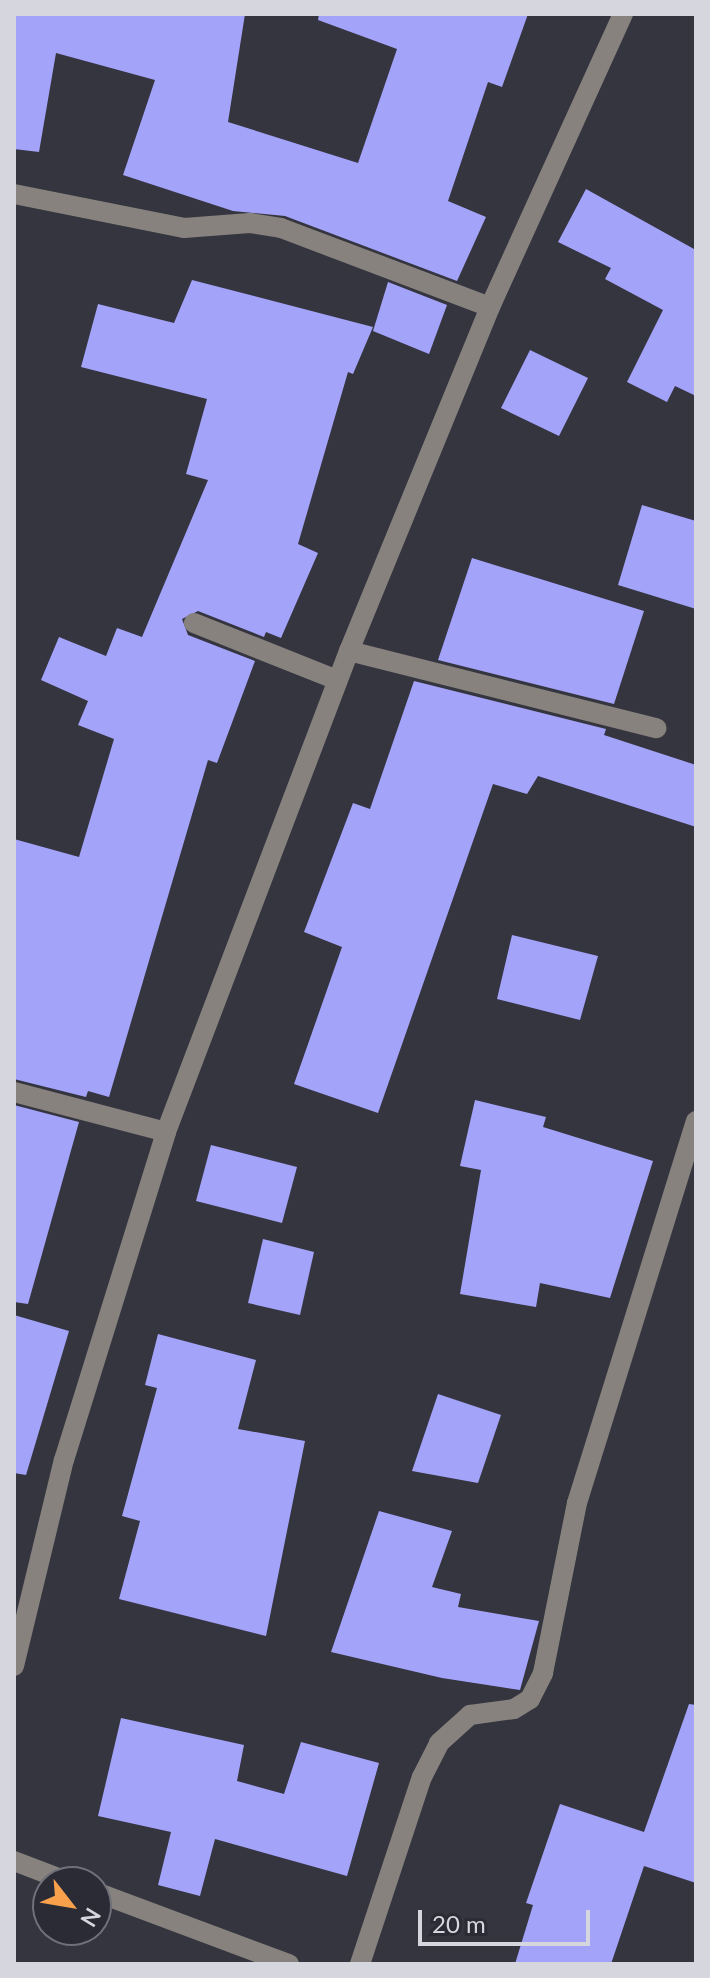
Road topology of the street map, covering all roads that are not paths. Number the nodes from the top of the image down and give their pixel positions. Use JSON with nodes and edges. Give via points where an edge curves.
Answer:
{"nodes":[{"id":1,"x":623,"y":14,"type":"edge"},
{"id":2,"x":14,"y":194,"type":"edge"},
{"id":3,"x":490,"y":307,"type":"junction"},
{"id":4,"x":194,"y":623,"type":"dead end"},
{"id":5,"x":349,"y":651,"type":"junction"},
{"id":6,"x":337,"y":680,"type":"junction"},
{"id":7,"x":656,"y":728,"type":"dead end"},
{"id":8,"x":14,"y":1092,"type":"edge"},
{"id":9,"x":696,"y":1121,"type":"edge"},
{"id":10,"x":166,"y":1132,"type":"junction"},
{"id":11,"x":14,"y":1666,"type":"edge"},
{"id":12,"x":112,"y":1898,"type":"edge"},
{"id":13,"x":289,"y":1964,"type":"edge"},
{"id":14,"x":360,"y":1964,"type":"edge"}],
"edges":[{"from":1,"to":3,"type":"street"},
{"from":2,"to":3,"type":"street","via":[[184,228],[250,223],[281,228]]},
{"from":3,"to":5,"type":"street"},
{"from":4,"to":6,"type":"street"},
{"from":5,"to":6,"type":"street"},
{"from":5,"to":7,"type":"street"},
{"from":6,"to":10,"type":"street"},
{"from":8,"to":10,"type":"street"},
{"from":9,"to":14,"type":"street","via":[[577,1503],[543,1673],[530,1699],[514,1709],[470,1715],[439,1743],[422,1777]]},
{"from":10,"to":11,"type":"street","via":[[64,1460]]},
{"from":12,"to":13,"type":"street"}]}
